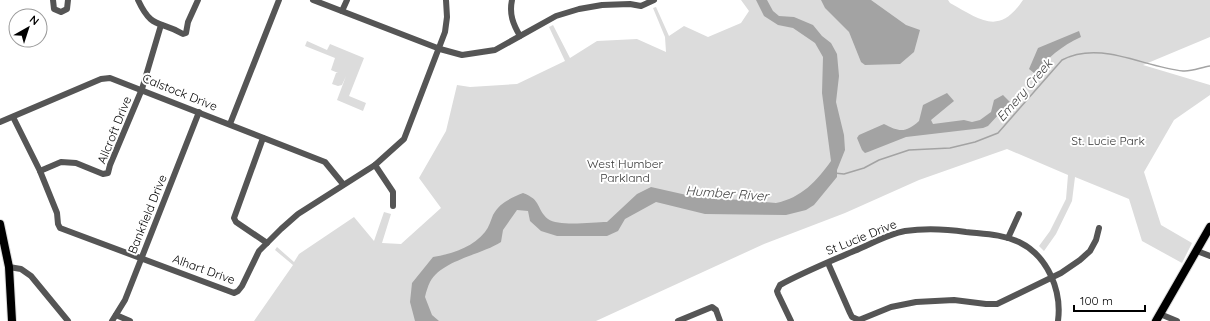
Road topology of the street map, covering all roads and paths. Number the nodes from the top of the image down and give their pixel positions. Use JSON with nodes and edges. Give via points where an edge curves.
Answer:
{"nodes":[{"id":1,"x":52,"y":0,"type":"edge"},
{"id":2,"x":68,"y":0,"type":"edge"},
{"id":3,"x":138,"y":0,"type":"edge"},
{"id":4,"x":198,"y":0,"type":"edge"},
{"id":5,"x":279,"y":0,"type":"edge"},
{"id":6,"x":313,"y":0,"type":"edge"},
{"id":7,"x":347,"y":0,"type":"edge"},
{"id":8,"x":446,"y":0,"type":"edge"},
{"id":9,"x":512,"y":0,"type":"edge"},
{"id":10,"x":590,"y":0,"type":"edge"},
{"id":11,"x":654,"y":0,"type":"edge"},
{"id":12,"x":592,"y":7,"type":"junction"},
{"id":13,"x":342,"y":11,"type":"junction"},
{"id":14,"x":161,"y":26,"type":"junction"},
{"id":15,"x":520,"y":36,"type":"junction"},
{"id":16,"x":440,"y":49,"type":"junction"},
{"id":17,"x":142,"y":89,"type":"junction"},
{"id":18,"x":199,"y":112,"type":"junction"},
{"id":19,"x":13,"y":117,"type":"junction"},
{"id":20,"x":0,"y":122,"type":"edge"},
{"id":21,"x":230,"y":124,"type":"junction"},
{"id":22,"x":263,"y":138,"type":"junction"},
{"id":23,"x":375,"y":166,"type":"junction"},
{"id":24,"x":40,"y":171,"type":"junction"},
{"id":25,"x":343,"y":184,"type":"junction"},
{"id":26,"x":393,"y":206,"type":"dead end"},
{"id":27,"x":1019,"y":214,"type":"dead end"},
{"id":28,"x":0,"y":224,"type":"edge"},
{"id":29,"x":1210,"y":227,"type":"edge"},
{"id":30,"x":1099,"y":228,"type":"dead end"},
{"id":31,"x":1008,"y":238,"type":"junction"},
{"id":32,"x":266,"y":243,"type":"junction"},
{"id":33,"x":1197,"y":251,"type":"junction"},
{"id":34,"x":1210,"y":256,"type":"edge"},
{"id":35,"x":141,"y":258,"type":"junction"},
{"id":36,"x":828,"y":263,"type":"junction"},
{"id":37,"x":9,"y":267,"type":"junction"},
{"id":38,"x":1051,"y":277,"type":"junction"},
{"id":39,"x":116,"y":315,"type":"junction"},
{"id":40,"x":1158,"y":318,"type":"edge"},
{"id":41,"x":12,"y":321,"type":"edge"},
{"id":42,"x":68,"y":321,"type":"edge"},
{"id":43,"x":112,"y":321,"type":"edge"},
{"id":44,"x":130,"y":321,"type":"edge"},
{"id":45,"x":678,"y":321,"type":"edge"},
{"id":46,"x":720,"y":321,"type":"edge"},
{"id":47,"x":791,"y":321,"type":"edge"},
{"id":48,"x":1058,"y":321,"type":"edge"},
{"id":49,"x":1177,"y":321,"type":"edge"}],
"edges":[{"from":1,"to":2,"type":"street","via":[[54,9],[62,12],[67,9]]},
{"from":3,"to":14,"type":"street","via":[[145,16]]},
{"from":4,"to":14,"type":"street","via":[[186,33]]},
{"from":5,"to":21,"type":"street"},
{"from":6,"to":13,"type":"street"},
{"from":7,"to":13,"type":"street"},
{"from":8,"to":16,"type":"street","name":"Alhart Drive","via":[[447,25]]},
{"from":9,"to":15,"type":"street","via":[[511,15]]},
{"from":10,"to":12,"type":"street"},
{"from":11,"to":12,"type":"street","via":[[641,6],[630,4]]},
{"from":12,"to":15,"type":"street","via":[[556,16]]},
{"from":13,"to":16,"type":"street"},
{"from":14,"to":17,"type":"street","name":"Allcroft Drive"},
{"from":15,"to":16,"type":"street","via":[[484,53],[462,55]]},
{"from":16,"to":23,"type":"street","name":"Alhart Drive","via":[[404,140]]},
{"from":17,"to":18,"type":"street","name":"Calstock Drive"},
{"from":17,"to":19,"type":"street","name":"Calstock Drive","via":[[105,78]]},
{"from":17,"to":24,"type":"street","name":"Allcroft Drive","via":[[108,174],[83,164],[67,162],[55,163]]},
{"from":18,"to":21,"type":"street","name":"Calstock Drive"},
{"from":18,"to":35,"type":"street","name":"Bankfield Drive"},
{"from":19,"to":20,"type":"street","name":"Calstock Drive"},
{"from":19,"to":24,"type":"street","name":"Alhart Drive"},
{"from":21,"to":22,"type":"street","name":"Calstock Drive"},
{"from":22,"to":25,"type":"street","name":"Calstock Drive","via":[[325,162]]},
{"from":22,"to":32,"type":"street","via":[[234,218]]},
{"from":23,"to":25,"type":"street","name":"Alhart Drive"},
{"from":23,"to":26,"type":"street","via":[[393,192]]},
{"from":24,"to":35,"type":"street","name":"Alhart Drive","via":[[57,213],[60,228]]},
{"from":25,"to":32,"type":"street","name":"Alhart Drive","via":[[298,214]]},
{"from":27,"to":31,"type":"street"},
{"from":28,"to":37,"type":"main road"},
{"from":29,"to":33,"type":"main road"},
{"from":30,"to":38,"type":"street","via":[[1090,251],[1061,273]]},
{"from":31,"to":36,"type":"street","name":"St Lucie Drive","via":[[956,230],[906,231],[885,237]]},
{"from":31,"to":38,"type":"street","name":"St Lucie Drive","via":[[1033,251],[1046,266]]},
{"from":32,"to":35,"type":"street","name":"Alhart Drive","via":[[256,256],[242,286],[234,293]]},
{"from":33,"to":34,"type":"street"},
{"from":33,"to":40,"type":"main road"},
{"from":35,"to":39,"type":"street","name":"Bankfield Drive","via":[[126,300]]},
{"from":36,"to":38,"type":"street","via":[[852,317],[859,320],[891,307],[916,302],[954,300],[997,304]]},
{"from":36,"to":47,"type":"street","name":"St Lucie Drive","via":[[780,285],[777,291]]},
{"from":37,"to":41,"type":"main road"},
{"from":37,"to":42,"type":"street","via":[[21,269],[31,276]]},
{"from":38,"to":48,"type":"street","name":"St Lucie Drive","via":[[1058,296]]},
{"from":39,"to":43,"type":"street","name":"Bankfield Drive"},
{"from":39,"to":44,"type":"street"},
{"from":40,"to":49,"type":"street"},
{"from":45,"to":46,"type":"street","via":[[712,307]]}]}
